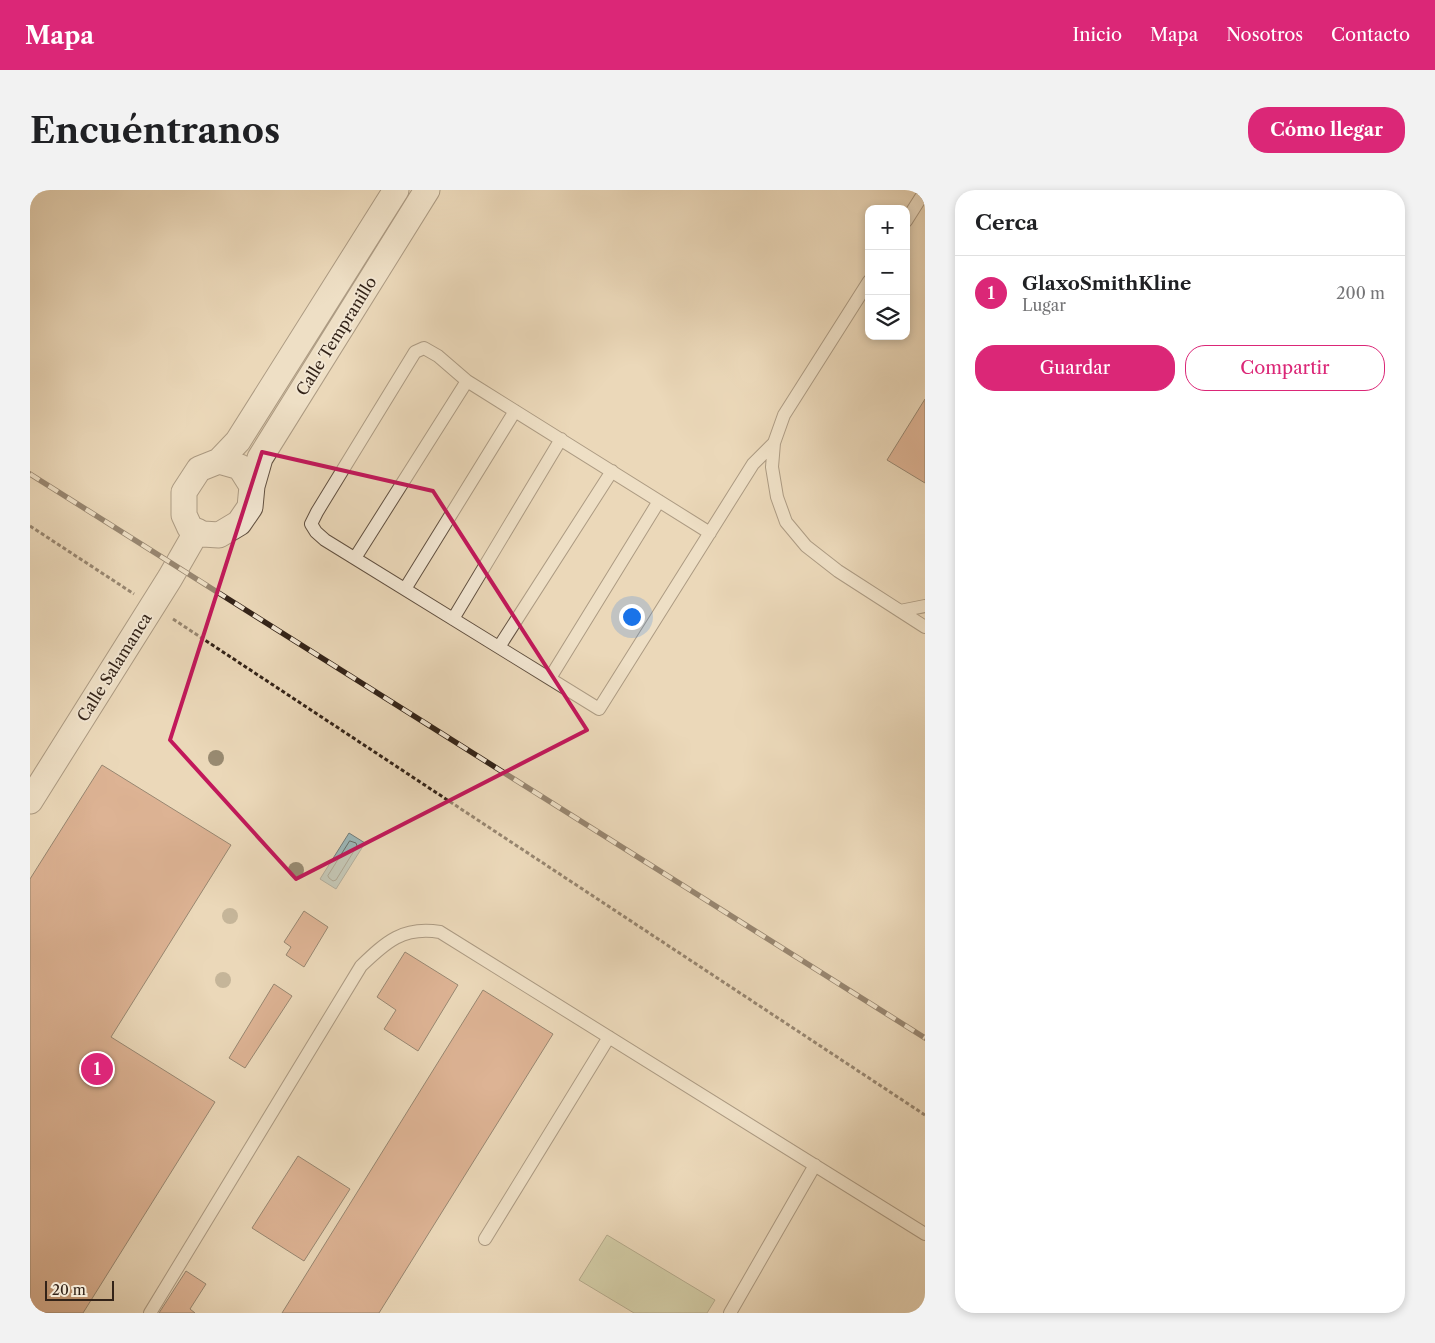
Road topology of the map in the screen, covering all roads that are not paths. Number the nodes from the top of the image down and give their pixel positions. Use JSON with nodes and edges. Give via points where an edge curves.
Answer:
{"nodes":[{"id":1,"x":396,"y":190,"type":"edge"},
{"id":2,"x":427,"y":190,"type":"edge"},
{"id":3,"x":925,"y":191,"type":"edge"},
{"id":4,"x":910,"y":215,"type":"edge"},
{"id":5,"x":865,"y":287,"type":"edge"},
{"id":6,"x":467,"y":381,"type":"junction"},
{"id":7,"x":515,"y":410,"type":"junction"},
{"id":8,"x":561,"y":439,"type":"junction"},
{"id":9,"x":774,"y":443,"type":"junction"},
{"id":10,"x":219,"y":460,"type":"junction"},
{"id":11,"x":612,"y":471,"type":"junction"},
{"id":12,"x":252,"y":486,"type":"junction"},
{"id":13,"x":659,"y":500,"type":"junction"},
{"id":14,"x":197,"y":531,"type":"junction"},
{"id":15,"x":710,"y":532,"type":"junction"},
{"id":16,"x":355,"y":558,"type":"junction"},
{"id":17,"x":405,"y":589,"type":"junction"},
{"id":18,"x":925,"y":606,"type":"edge"},
{"id":19,"x":900,"y":611,"type":"junction"},
{"id":20,"x":453,"y":619,"type":"junction"},
{"id":21,"x":925,"y":627,"type":"edge"},
{"id":22,"x":499,"y":647,"type":"junction"},
{"id":23,"x":550,"y":678,"type":"junction"},
{"id":24,"x":30,"y":801,"type":"edge"},
{"id":25,"x":609,"y":1037,"type":"junction"},
{"id":26,"x":814,"y":1165,"type":"junction"},
{"id":27,"x":925,"y":1234,"type":"edge"},
{"id":28,"x":485,"y":1239,"type":"dead end"},
{"id":29,"x":150,"y":1313,"type":"edge"},
{"id":30,"x":730,"y":1313,"type":"edge"}],
"edges":[{"from":1,"to":10,"type":"street","name":"Calle Tempranillo","via":[[238,441]]},
{"from":2,"to":12,"type":"street","name":"Calle Tempranillo","via":[[260,458]]},
{"from":3,"to":4,"type":"lane"},
{"from":5,"to":9,"type":"lane","via":[[784,414]]},
{"from":6,"to":7,"type":"lane"},
{"from":6,"to":16,"type":"lane"},
{"from":6,"to":16,"type":"lane","via":[[424,348],[415,352],[311,524],[325,540]]},
{"from":7,"to":8,"type":"lane"},
{"from":7,"to":17,"type":"lane"},
{"from":8,"to":11,"type":"lane"},
{"from":8,"to":20,"type":"lane"},
{"from":9,"to":15,"type":"lane","via":[[754,464]]},
{"from":9,"to":19,"type":"lane","via":[[772,467],[776,497],[786,522],[806,546],[838,571]]},
{"from":10,"to":12,"type":"street","via":[[240,467]]},
{"from":10,"to":14,"type":"street","via":[[198,469],[184,492],[184,516],[190,528]]},
{"from":11,"to":13,"type":"lane"},
{"from":11,"to":22,"type":"lane"},
{"from":12,"to":14,"type":"street","via":[[250,507],[239,523],[219,535]]},
{"from":13,"to":15,"type":"lane"},
{"from":13,"to":23,"type":"lane"},
{"from":14,"to":24,"type":"street","name":"Calle Salamanca"},
{"from":15,"to":23,"type":"lane","via":[[599,709]]},
{"from":16,"to":17,"type":"lane"},
{"from":17,"to":20,"type":"lane"},
{"from":18,"to":19,"type":"lane"},
{"from":19,"to":21,"type":"lane"},
{"from":20,"to":22,"type":"lane"},
{"from":22,"to":23,"type":"lane"},
{"from":25,"to":26,"type":"lane"},
{"from":25,"to":28,"type":"lane"},
{"from":25,"to":29,"type":"lane","via":[[440,932],[423,929],[383,944],[361,966]]},
{"from":26,"to":27,"type":"lane"},
{"from":26,"to":30,"type":"lane"}]}
